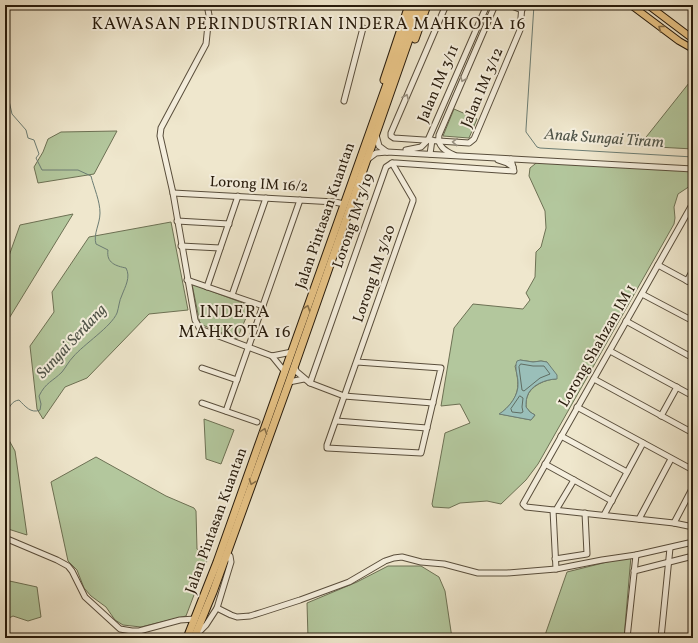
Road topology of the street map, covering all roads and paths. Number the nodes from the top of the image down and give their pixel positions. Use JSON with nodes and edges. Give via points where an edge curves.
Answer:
{"nodes":[{"id":1,"x":207,"y":5,"type":"edge"},
{"id":2,"x":409,"y":5,"type":"edge"},
{"id":3,"x":415,"y":5,"type":"edge"},
{"id":4,"x":421,"y":5,"type":"edge"},
{"id":5,"x":427,"y":5,"type":"edge"},
{"id":6,"x":446,"y":5,"type":"edge"},
{"id":7,"x":487,"y":5,"type":"edge"},
{"id":8,"x":495,"y":5,"type":"edge"},
{"id":9,"x":509,"y":5,"type":"edge"},
{"id":10,"x":631,"y":5,"type":"edge"},
{"id":11,"x":648,"y":5,"type":"edge"},
{"id":12,"x":522,"y":8,"type":"edge"},
{"id":13,"x":364,"y":28,"type":"dead end"},
{"id":14,"x":693,"y":39,"type":"edge"},
{"id":15,"x":693,"y":49,"type":"edge"},
{"id":16,"x":464,"y":58,"type":"junction"},
{"id":17,"x":471,"y":61,"type":"junction"},
{"id":18,"x":394,"y":74,"type":"junction"},
{"id":19,"x":391,"y":94,"type":"junction"},
{"id":20,"x":381,"y":100,"type":"junction"},
{"id":21,"x":344,"y":101,"type":"dead end"},
{"id":22,"x":376,"y":134,"type":"junction"},
{"id":23,"x":430,"y":140,"type":"junction"},
{"id":24,"x":438,"y":141,"type":"junction"},
{"id":25,"x":387,"y":152,"type":"junction"},
{"id":26,"x":396,"y":152,"type":"junction"},
{"id":27,"x":430,"y":154,"type":"junction"},
{"id":28,"x":463,"y":157,"type":"junction"},
{"id":29,"x":494,"y":158,"type":"junction"},
{"id":30,"x":511,"y":159,"type":"junction"},
{"id":31,"x":524,"y":159,"type":"junction"},
{"id":32,"x":366,"y":162,"type":"junction"},
{"id":33,"x":392,"y":163,"type":"junction"},
{"id":34,"x":514,"y":169,"type":"junction"},
{"id":35,"x":693,"y":169,"type":"edge"},
{"id":36,"x":173,"y":193,"type":"junction"},
{"id":37,"x":238,"y":196,"type":"junction"},
{"id":38,"x":266,"y":198,"type":"junction"},
{"id":39,"x":300,"y":200,"type":"junction"},
{"id":40,"x":693,"y":203,"type":"edge"},
{"id":41,"x":344,"y":204,"type":"junction"},
{"id":42,"x":177,"y":221,"type":"junction"},
{"id":43,"x":229,"y":224,"type":"junction"},
{"id":44,"x":181,"y":246,"type":"junction"},
{"id":45,"x":220,"y":248,"type":"junction"},
{"id":46,"x":658,"y":265,"type":"junction"},
{"id":47,"x":693,"y":270,"type":"edge"},
{"id":48,"x":187,"y":280,"type":"junction"},
{"id":49,"x":687,"y":281,"type":"junction"},
{"id":50,"x":693,"y":284,"type":"edge"},
{"id":51,"x":207,"y":287,"type":"junction"},
{"id":52,"x":642,"y":294,"type":"junction"},
{"id":53,"x":232,"y":295,"type":"junction"},
{"id":54,"x":263,"y":306,"type":"junction"},
{"id":55,"x":693,"y":321,"type":"edge"},
{"id":56,"x":626,"y":322,"type":"junction"},
{"id":57,"x":249,"y":347,"type":"junction"},
{"id":58,"x":610,"y":350,"type":"junction"},
{"id":59,"x":292,"y":352,"type":"junction"},
{"id":60,"x":272,"y":356,"type":"junction"},
{"id":61,"x":693,"y":358,"type":"edge"},
{"id":62,"x":357,"y":362,"type":"junction"},
{"id":63,"x":202,"y":368,"type":"dead end"},
{"id":64,"x":294,"y":368,"type":"junction"},
{"id":65,"x":285,"y":372,"type":"junction"},
{"id":66,"x":304,"y":379,"type":"junction"},
{"id":67,"x":594,"y":379,"type":"junction"},
{"id":68,"x":237,"y":380,"type":"junction"},
{"id":69,"x":289,"y":382,"type":"junction"},
{"id":70,"x":310,"y":383,"type":"junction"},
{"id":71,"x":677,"y":387,"type":"junction"},
{"id":72,"x":344,"y":396,"type":"junction"},
{"id":73,"x":693,"y":396,"type":"edge"},
{"id":74,"x":202,"y":403,"type":"dead end"},
{"id":75,"x":433,"y":403,"type":"junction"},
{"id":76,"x":577,"y":407,"type":"junction"},
{"id":77,"x":226,"y":411,"type":"junction"},
{"id":78,"x":661,"y":416,"type":"junction"},
{"id":79,"x":257,"y":422,"type":"dead end"},
{"id":80,"x":336,"y":422,"type":"junction"},
{"id":81,"x":427,"y":428,"type":"junction"},
{"id":82,"x":693,"y":433,"type":"edge"},
{"id":83,"x":561,"y":436,"type":"junction"},
{"id":84,"x":643,"y":443,"type":"junction"},
{"id":85,"x":672,"y":458,"type":"junction"},
{"id":86,"x":545,"y":464,"type":"junction"},
{"id":87,"x":693,"y":470,"type":"edge"},
{"id":88,"x":627,"y":472,"type":"junction"},
{"id":89,"x":574,"y":480,"type":"junction"},
{"id":90,"x":693,"y":487,"type":"edge"},
{"id":91,"x":612,"y":500,"type":"junction"},
{"id":92,"x":554,"y":510,"type":"junction"},
{"id":93,"x":584,"y":513,"type":"junction"},
{"id":94,"x":604,"y":515,"type":"junction"},
{"id":95,"x":640,"y":519,"type":"junction"},
{"id":96,"x":674,"y":523,"type":"junction"},
{"id":97,"x":693,"y":527,"type":"edge"},
{"id":98,"x":5,"y":538,"type":"edge"},
{"id":99,"x":693,"y":542,"type":"edge"},
{"id":100,"x":670,"y":548,"type":"junction"},
{"id":101,"x":226,"y":554,"type":"junction"},
{"id":102,"x":636,"y":555,"type":"junction"},
{"id":103,"x":693,"y":556,"type":"edge"},
{"id":104,"x":555,"y":559,"type":"junction"},
{"id":105,"x":669,"y":562,"type":"junction"},
{"id":106,"x":556,"y":569,"type":"junction"},
{"id":107,"x":634,"y":571,"type":"junction"},
{"id":108,"x":217,"y":608,"type":"junction"},
{"id":109,"x":195,"y":619,"type":"junction"},
{"id":110,"x":195,"y":637,"type":"edge"},
{"id":111,"x":187,"y":638,"type":"edge"},
{"id":112,"x":627,"y":638,"type":"edge"},
{"id":113,"x":661,"y":638,"type":"edge"}],
"edges":[{"from":1,"to":36,"type":"street","via":[[206,44],[160,132]]},
{"from":2,"to":20,"type":"highway","via":[[384,78]]},
{"from":3,"to":18,"type":"highway","name":"Jalan Pintasan Kuantan"},
{"from":4,"to":18,"type":"highway","name":"Jalan Pintasan Kuantan"},
{"from":5,"to":19,"type":"highway","via":[[403,72]]},
{"from":23,"to":6,"type":"street","name":"Jalan IM 3/12","one_way":true,"via":[[394,138],[391,133]]},
{"from":7,"to":16,"type":"street","name":"Jalan IM 3/11"},
{"from":8,"to":17,"type":"street","name":"Jalan IM 3/11"},
{"from":9,"to":12,"type":"street"},
{"from":15,"to":10,"type":"main road","one_way":true},
{"from":11,"to":14,"type":"main road"},
{"from":12,"to":24,"type":"street","name":"Jalan IM 3/12","one_way":true,"via":[[520,30],[474,139],[469,143]]},
{"from":13,"to":21,"type":"street"},
{"from":16,"to":17,"type":"street"},
{"from":16,"to":23,"type":"street","name":"Jalan IM 3/11"},
{"from":17,"to":24,"type":"street","name":"Jalan IM 3/11","one_way":true},
{"from":18,"to":19,"type":"highway","name":"Jalan Pintasan Kuantan"},
{"from":18,"to":20,"type":"highway","name":"Jalan Pintasan Kuantan"},
{"from":19,"to":22,"type":"highway","name":"Jalan Pintasan Kuantan"},
{"from":20,"to":41,"type":"highway","name":"Jalan Pintasan Kuantan"},
{"from":22,"to":25,"type":"street","via":[[379,146]]},
{"from":22,"to":32,"type":"highway","name":"Jalan Pintasan Kuantan"},
{"from":23,"to":24,"type":"street","name":"Jalan IM 3/12"},
{"from":23,"to":26,"type":"street","name":"Jalan IM 3/11","via":[[418,148]]},
{"from":23,"to":27,"type":"street"},
{"from":24,"to":28,"type":"street","name":"Jalan IM 3/11","via":[[446,150]]},
{"from":25,"to":26,"type":"street"},
{"from":25,"to":32,"type":"street","via":[[376,153]]},
{"from":26,"to":27,"type":"street"},
{"from":27,"to":28,"type":"street"},
{"from":28,"to":29,"type":"street"},
{"from":29,"to":30,"type":"street"},
{"from":29,"to":34,"type":"street"},
{"from":30,"to":31,"type":"street"},
{"from":30,"to":34,"type":"street"},
{"from":31,"to":34,"type":"street","via":[[515,164]]},
{"from":31,"to":35,"type":"street"},
{"from":32,"to":64,"type":"highway","name":"Jalan Pintasan Kuantan"},
{"from":33,"to":34,"type":"street","name":"Lorong IM 3/19"},
{"from":33,"to":62,"type":"street","name":"Lorong IM 3/20","via":[[413,201]]},
{"from":33,"to":70,"type":"street","name":"Lorong IM 3/19","via":[[386,167]]},
{"from":36,"to":37,"type":"street","name":"Lorong IM 16/2"},
{"from":36,"to":42,"type":"street"},
{"from":37,"to":38,"type":"street","name":"Lorong IM 16/2"},
{"from":37,"to":43,"type":"street"},
{"from":38,"to":39,"type":"street","name":"Lorong IM 16/2"},
{"from":38,"to":53,"type":"street"},
{"from":39,"to":41,"type":"street","name":"Lorong IM 16/2"},
{"from":39,"to":54,"type":"street"},
{"from":40,"to":46,"type":"street","name":"Lorong Shahzan IM 1"},
{"from":59,"to":41,"type":"highway","name":"Jalan Pintasan Kuantan","one_way":true},
{"from":42,"to":43,"type":"street"},
{"from":42,"to":44,"type":"street"},
{"from":43,"to":45,"type":"street"},
{"from":44,"to":45,"type":"street"},
{"from":44,"to":48,"type":"street"},
{"from":45,"to":51,"type":"street"},
{"from":46,"to":49,"type":"street"},
{"from":46,"to":52,"type":"street","name":"Lorong Shahzan IM 1"},
{"from":47,"to":49,"type":"street"},
{"from":48,"to":51,"type":"street"},
{"from":48,"to":57,"type":"street","via":[[195,320],[200,329]]},
{"from":49,"to":50,"type":"street"},
{"from":51,"to":53,"type":"street"},
{"from":52,"to":55,"type":"street"},
{"from":52,"to":56,"type":"street","name":"Lorong Shahzan IM 1"},
{"from":53,"to":54,"type":"street"},
{"from":54,"to":57,"type":"street"},
{"from":56,"to":58,"type":"street","name":"Lorong Shahzan IM 1"},
{"from":56,"to":61,"type":"street"},
{"from":57,"to":60,"type":"street"},
{"from":57,"to":68,"type":"street"},
{"from":58,"to":67,"type":"street","name":"Lorong Shahzan IM 1"},
{"from":58,"to":71,"type":"street"},
{"from":59,"to":60,"type":"street"},
{"from":59,"to":65,"type":"highway","name":"Jalan Pintasan Kuantan"},
{"from":60,"to":65,"type":"street"},
{"from":62,"to":72,"type":"street","name":"Lorong IM 3/20"},
{"from":62,"to":75,"type":"street","via":[[441,368]]},
{"from":63,"to":68,"type":"street"},
{"from":64,"to":66,"type":"street"},
{"from":64,"to":69,"type":"highway","name":"Jalan Pintasan Kuantan"},
{"from":109,"to":65,"type":"highway","name":"Jalan Pintasan Kuantan","one_way":true},
{"from":66,"to":69,"type":"street"},
{"from":66,"to":70,"type":"street"},
{"from":67,"to":76,"type":"street","name":"Lorong Shahzan IM 1"},
{"from":67,"to":78,"type":"street"},
{"from":68,"to":77,"type":"street"},
{"from":69,"to":101,"type":"highway","name":"Jalan Pintasan Kuantan","one_way":true},
{"from":70,"to":72,"type":"street"},
{"from":71,"to":73,"type":"street"},
{"from":71,"to":78,"type":"street"},
{"from":72,"to":75,"type":"street"},
{"from":72,"to":80,"type":"street","name":"Lorong IM 3/20"},
{"from":74,"to":77,"type":"street"},
{"from":75,"to":81,"type":"street"},
{"from":76,"to":83,"type":"street","name":"Lorong Shahzan IM 1"},
{"from":76,"to":84,"type":"street"},
{"from":77,"to":79,"type":"street"},
{"from":78,"to":82,"type":"street"},
{"from":80,"to":81,"type":"street"},
{"from":80,"to":81,"type":"street","name":"Lorong IM 3/20","via":[[327,448],[421,453]]},
{"from":83,"to":86,"type":"street","name":"Lorong Shahzan IM 1"},
{"from":83,"to":88,"type":"street"},
{"from":84,"to":85,"type":"street"},
{"from":84,"to":88,"type":"street"},
{"from":85,"to":87,"type":"street"},
{"from":85,"to":95,"type":"street"},
{"from":86,"to":89,"type":"street"},
{"from":86,"to":92,"type":"street","name":"Lorong Shahzan IM 1","via":[[523,504],[524,507]]},
{"from":88,"to":91,"type":"street"},
{"from":89,"to":91,"type":"street"},
{"from":89,"to":92,"type":"street"},
{"from":90,"to":96,"type":"street"},
{"from":91,"to":94,"type":"street"},
{"from":92,"to":93,"type":"street"},
{"from":92,"to":104,"type":"street"},
{"from":93,"to":94,"type":"street"},
{"from":93,"to":104,"type":"street","via":[[587,554]]},
{"from":94,"to":95,"type":"street"},
{"from":95,"to":96,"type":"street"},
{"from":96,"to":97,"type":"street"},
{"from":98,"to":109,"type":"street","via":[[68,566],[85,597],[120,629],[139,631],[180,620]]},
{"from":99,"to":100,"type":"street"},
{"from":100,"to":102,"type":"street"},
{"from":100,"to":105,"type":"street"},
{"from":101,"to":108,"type":"street","via":[[230,556],[231,562]]},
{"from":101,"to":110,"type":"highway","name":"Jalan Pintasan Kuantan"},
{"from":102,"to":106,"type":"street"},
{"from":102,"to":107,"type":"street"},
{"from":103,"to":105,"type":"street"},
{"from":104,"to":106,"type":"street"},
{"from":105,"to":107,"type":"street"},
{"from":105,"to":113,"type":"street"},
{"from":106,"to":108,"type":"street","via":[[478,573],[402,557],[385,561],[349,582],[250,616],[237,617]]},
{"from":107,"to":112,"type":"street"},
{"from":108,"to":110,"type":"street"},
{"from":109,"to":111,"type":"highway","name":"Jalan Pintasan Kuantan"}]}
